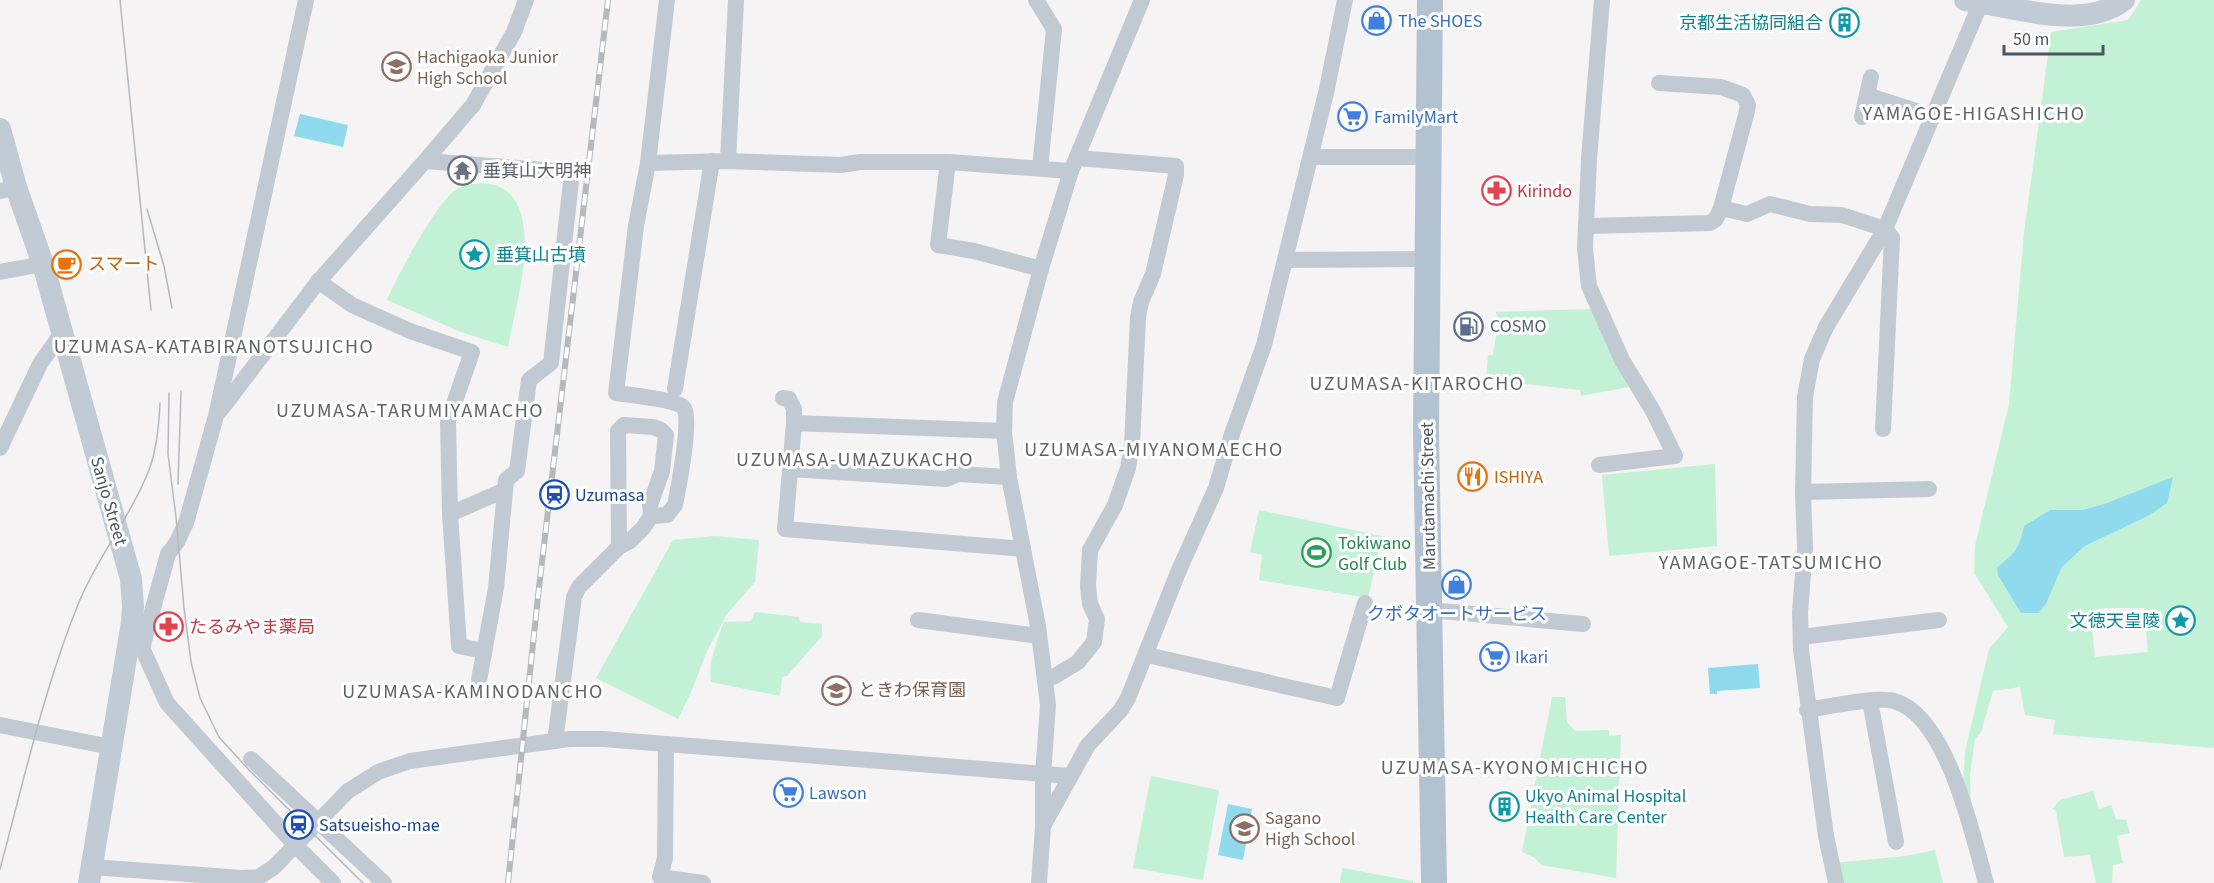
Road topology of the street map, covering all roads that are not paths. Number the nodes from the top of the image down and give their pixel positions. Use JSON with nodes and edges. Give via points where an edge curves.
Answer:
{"nodes":[{"id":1,"x":306,"y":0,"type":"edge"},
{"id":2,"x":526,"y":0,"type":"edge"},
{"id":3,"x":667,"y":0,"type":"edge"},
{"id":4,"x":736,"y":0,"type":"edge"},
{"id":5,"x":1036,"y":0,"type":"edge"},
{"id":6,"x":1142,"y":0,"type":"edge"},
{"id":7,"x":1345,"y":0,"type":"edge"},
{"id":8,"x":1430,"y":0,"type":"edge"},
{"id":9,"x":1602,"y":0,"type":"edge"},
{"id":10,"x":2124,"y":0,"type":"edge"},
{"id":11,"x":1976,"y":1,"type":"edge"},
{"id":12,"x":1870,"y":77,"type":"dead end"},
{"id":13,"x":1659,"y":83,"type":"dead end"},
{"id":14,"x":1867,"y":95,"type":"junction"},
{"id":15,"x":1932,"y":116,"type":"junction"},
{"id":16,"x":1862,"y":117,"type":"dead end"},
{"id":17,"x":0,"y":129,"type":"edge"},
{"id":18,"x":1311,"y":157,"type":"junction"},
{"id":19,"x":1428,"y":157,"type":"junction"},
{"id":20,"x":425,"y":161,"type":"junction"},
{"id":21,"x":720,"y":161,"type":"junction"},
{"id":22,"x":948,"y":162,"type":"junction"},
{"id":23,"x":648,"y":163,"type":"junction"},
{"id":24,"x":1074,"y":165,"type":"junction"},
{"id":25,"x":1040,"y":168,"type":"junction"},
{"id":26,"x":8,"y":189,"type":"edge"},
{"id":27,"x":1721,"y":208,"type":"junction"},
{"id":28,"x":1586,"y":226,"type":"junction"},
{"id":29,"x":1885,"y":229,"type":"junction"},
{"id":30,"x":1429,"y":259,"type":"junction"},
{"id":31,"x":1286,"y":260,"type":"junction"},
{"id":32,"x":43,"y":264,"type":"junction"},
{"id":33,"x":1041,"y":269,"type":"junction"},
{"id":34,"x":0,"y":272,"type":"edge"},
{"id":35,"x":318,"y":281,"type":"junction"},
{"id":36,"x":62,"y":334,"type":"junction"},
{"id":37,"x":675,"y":389,"type":"dead end"},
{"id":38,"x":783,"y":398,"type":"dead end"},
{"id":39,"x":216,"y":416,"type":"junction"},
{"id":40,"x":794,"y":423,"type":"junction"},
{"id":41,"x":1884,"y":429,"type":"dead end"},
{"id":42,"x":1004,"y":431,"type":"junction"},
{"id":43,"x":0,"y":448,"type":"edge"},
{"id":44,"x":1599,"y":465,"type":"dead end"},
{"id":45,"x":790,"y":469,"type":"junction"},
{"id":46,"x":1009,"y":477,"type":"junction"},
{"id":47,"x":1929,"y":489,"type":"dead end"},
{"id":48,"x":505,"y":490,"type":"junction"},
{"id":49,"x":1803,"y":492,"type":"junction"},
{"id":50,"x":450,"y":514,"type":"junction"},
{"id":51,"x":651,"y":516,"type":"junction"},
{"id":52,"x":619,"y":547,"type":"junction"},
{"id":53,"x":1023,"y":549,"type":"junction"},
{"id":54,"x":1365,"y":603,"type":"dead end"},
{"id":55,"x":1430,"y":610,"type":"junction"},
{"id":56,"x":918,"y":620,"type":"dead end"},
{"id":57,"x":1939,"y":620,"type":"dead end"},
{"id":58,"x":1582,"y":624,"type":"dead end"},
{"id":59,"x":137,"y":634,"type":"junction"},
{"id":60,"x":1039,"y":636,"type":"junction"},
{"id":61,"x":1800,"y":637,"type":"junction"},
{"id":62,"x":484,"y":651,"type":"junction"},
{"id":63,"x":1147,"y":655,"type":"junction"},
{"id":64,"x":1045,"y":679,"type":"junction"},
{"id":65,"x":479,"y":680,"type":"dead end"},
{"id":66,"x":1870,"y":701,"type":"junction"},
{"id":67,"x":1807,"y":710,"type":"junction"},
{"id":68,"x":0,"y":725,"type":"edge"},
{"id":69,"x":555,"y":741,"type":"junction"},
{"id":70,"x":666,"y":744,"type":"junction"},
{"id":71,"x":111,"y":747,"type":"junction"},
{"id":72,"x":251,"y":759,"type":"dead end"},
{"id":73,"x":1043,"y":774,"type":"junction"},
{"id":74,"x":1070,"y":777,"type":"junction"},
{"id":75,"x":317,"y":821,"type":"junction"},
{"id":76,"x":1043,"y":826,"type":"junction"},
{"id":77,"x":1896,"y":842,"type":"dead end"},
{"id":78,"x":296,"y":846,"type":"junction"},
{"id":79,"x":90,"y":875,"type":"edge"},
{"id":80,"x":258,"y":880,"type":"edge"},
{"id":81,"x":333,"y":883,"type":"edge"},
{"id":82,"x":384,"y":883,"type":"edge"},
{"id":83,"x":703,"y":883,"type":"edge"},
{"id":84,"x":1039,"y":883,"type":"edge"},
{"id":85,"x":1434,"y":883,"type":"edge"},
{"id":86,"x":1836,"y":883,"type":"edge"},
{"id":87,"x":1986,"y":883,"type":"edge"}],
"edges":[{"from":1,"to":39,"type":"street"},
{"from":2,"to":20,"type":"street","via":[[514,32],[473,105]]},
{"from":3,"to":23,"type":"street"},
{"from":4,"to":21,"type":"street"},
{"from":5,"to":25,"type":"street","via":[[1054,29]]},
{"from":6,"to":24,"type":"street"},
{"from":7,"to":18,"type":"street"},
{"from":8,"to":19,"type":"main road","name":"Marutamachi Street"},
{"from":9,"to":28,"type":"street"},
{"from":10,"to":11,"type":"main road","via":[[2106,11],[2076,15]]},
{"from":11,"to":15,"type":"street"},
{"from":12,"to":14,"type":"street"},
{"from":13,"to":27,"type":"street","via":[[1721,87],[1743,95],[1746,100],[1746,115]]},
{"from":14,"to":15,"type":"street"},
{"from":14,"to":16,"type":"street"},
{"from":15,"to":29,"type":"street"},
{"from":17,"to":26,"type":"main road","name":"Sanjo Street"},
{"from":18,"to":19,"type":"street"},
{"from":18,"to":31,"type":"street"},
{"from":19,"to":30,"type":"main road","name":"Marutamachi Street"},
{"from":20,"to":35,"type":"street"},
{"from":20,"to":48,"type":"street","via":[[573,172],[551,363],[529,380],[517,471],[506,480]]},
{"from":21,"to":22,"type":"street","via":[[841,165]]},
{"from":21,"to":23,"type":"street"},
{"from":21,"to":37,"type":"street"},
{"from":22,"to":25,"type":"street"},
{"from":22,"to":33,"type":"street","via":[[938,245]]},
{"from":23,"to":51,"type":"street","via":[[615,393],[680,405],[686,411],[687,426],[674,510],[667,515]]},
{"from":24,"to":25,"type":"street"},
{"from":24,"to":33,"type":"street"},
{"from":24,"to":64,"type":"street","via":[[1176,166],[1176,175],[1153,274],[1138,316],[1128,468],[1115,505],[1090,550],[1088,586],[1097,619],[1094,642],[1078,662]]},
{"from":26,"to":32,"type":"main road","name":"Sanjo Street"},
{"from":27,"to":28,"type":"street","via":[[1710,223]]},
{"from":27,"to":29,"type":"street","via":[[1747,214],[1770,204],[1810,214],[1842,215]]},
{"from":28,"to":44,"type":"street","via":[[1589,286],[1622,360],[1675,456]]},
{"from":29,"to":41,"type":"street","via":[[1892,238]]},
{"from":29,"to":49,"type":"street","via":[[1826,327],[1812,359],[1805,397]]},
{"from":30,"to":31,"type":"street"},
{"from":30,"to":55,"type":"main road","name":"Marutamachi Street","via":[[1426,432]]},
{"from":31,"to":63,"type":"street","via":[[1264,345],[1216,488]]},
{"from":32,"to":34,"type":"street"},
{"from":32,"to":36,"type":"main road","name":"Sanjo Street"},
{"from":33,"to":42,"type":"street","via":[[1005,402]]},
{"from":35,"to":39,"type":"street"},
{"from":35,"to":50,"type":"street","via":[[352,305],[410,331],[472,352],[448,421]]},
{"from":36,"to":43,"type":"street","via":[[40,364]]},
{"from":36,"to":59,"type":"main road","name":"Sanjo Street","via":[[131,579]]},
{"from":38,"to":40,"type":"street","via":[[789,399],[794,409]]},
{"from":39,"to":59,"type":"street","via":[[186,523],[168,554]]},
{"from":40,"to":42,"type":"street"},
{"from":40,"to":45,"type":"street"},
{"from":42,"to":46,"type":"street"},
{"from":45,"to":46,"type":"street","via":[[946,479],[958,474]]},
{"from":45,"to":53,"type":"street","via":[[785,529]]},
{"from":46,"to":53,"type":"street"},
{"from":47,"to":49,"type":"street"},
{"from":48,"to":50,"type":"street"},
{"from":48,"to":62,"type":"street","via":[[496,588]]},
{"from":49,"to":61,"type":"street","via":[[1805,548]]},
{"from":50,"to":62,"type":"street","via":[[459,646]]},
{"from":51,"to":52,"type":"street","via":[[637,535]]},
{"from":51,"to":52,"type":"street","via":[[666,435],[658,428],[624,425],[617,438]]},
{"from":52,"to":69,"type":"street","via":[[579,587],[571,606]]},
{"from":53,"to":60,"type":"street"},
{"from":54,"to":63,"type":"street","via":[[1337,699]]},
{"from":55,"to":58,"type":"street"},
{"from":55,"to":85,"type":"main road","name":"Marutamachi Street"},
{"from":56,"to":60,"type":"street"},
{"from":57,"to":61,"type":"street"},
{"from":59,"to":71,"type":"main road","name":"Sanjo Street"},
{"from":59,"to":78,"type":"street","via":[[167,703]]},
{"from":60,"to":64,"type":"street"},
{"from":61,"to":67,"type":"street"},
{"from":62,"to":65,"type":"street"},
{"from":63,"to":74,"type":"street","via":[[1120,711],[1088,745]]},
{"from":64,"to":73,"type":"street","via":[[1048,705]]},
{"from":66,"to":67,"type":"street"},
{"from":66,"to":77,"type":"street"},
{"from":66,"to":87,"type":"street","via":[[1894,701],[1919,717],[1938,741],[1955,780]]},
{"from":67,"to":86,"type":"street"},
{"from":68,"to":71,"type":"street"},
{"from":69,"to":70,"type":"street","via":[[597,739]]},
{"from":69,"to":75,"type":"street","via":[[410,761],[378,772],[348,791]]},
{"from":70,"to":73,"type":"street"},
{"from":70,"to":83,"type":"street","via":[[665,858],[660,878]]},
{"from":71,"to":79,"type":"main road","name":"Sanjo Street"},
{"from":72,"to":75,"type":"street"},
{"from":73,"to":74,"type":"street"},
{"from":73,"to":76,"type":"street"},
{"from":74,"to":76,"type":"street"},
{"from":75,"to":78,"type":"street"},
{"from":75,"to":82,"type":"street"},
{"from":76,"to":84,"type":"street"},
{"from":78,"to":80,"type":"street"},
{"from":78,"to":81,"type":"street"},
{"from":79,"to":80,"type":"street"}]}
